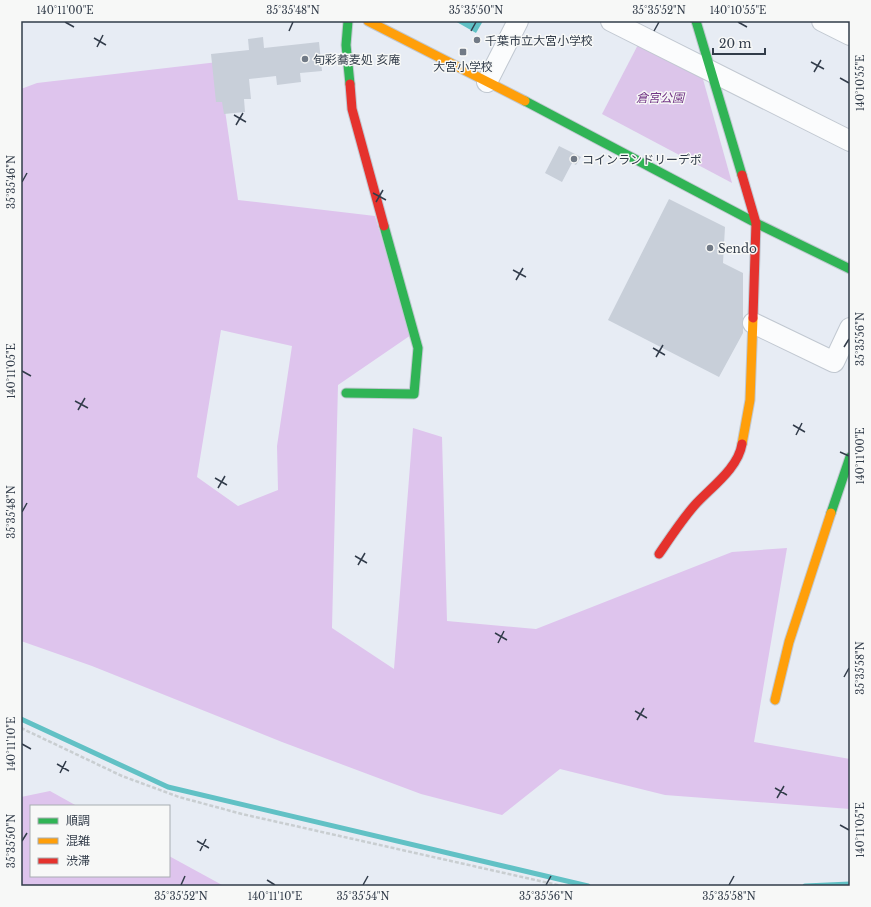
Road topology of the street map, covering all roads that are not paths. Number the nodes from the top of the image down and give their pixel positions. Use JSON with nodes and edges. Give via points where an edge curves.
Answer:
{"nodes":[{"id":1,"x":348,"y":21,"type":"edge"},
{"id":2,"x":368,"y":21,"type":"edge"},
{"id":3,"x":518,"y":21,"type":"edge"},
{"id":4,"x":612,"y":21,"type":"edge"},
{"id":5,"x":696,"y":21,"type":"edge"},
{"id":6,"x":822,"y":21,"type":"edge"},
{"id":7,"x":850,"y":35,"type":"edge"},
{"id":8,"x":711,"y":72,"type":"junction"},
{"id":9,"x":486,"y":82,"type":"junction"},
{"id":10,"x":850,"y":141,"type":"edge"},
{"id":11,"x":756,"y":223,"type":"junction"},
{"id":12,"x":850,"y":269,"type":"edge"},
{"id":13,"x":753,"y":323,"type":"junction"},
{"id":14,"x":850,"y":328,"type":"edge"},
{"id":15,"x":346,"y":392,"type":"dead end"},
{"id":16,"x":850,"y":457,"type":"edge"},
{"id":17,"x":659,"y":554,"type":"dead end"},
{"id":18,"x":775,"y":700,"type":"dead end"}],
"edges":[{"from":1,"to":15,"type":"street","via":[[346,45],[352,109],[418,348],[414,394]]},
{"from":2,"to":9,"type":"street"},
{"from":3,"to":9,"type":"street"},
{"from":4,"to":8,"type":"street"},
{"from":5,"to":8,"type":"street"},
{"from":6,"to":7,"type":"street"},
{"from":8,"to":10,"type":"street"},
{"from":8,"to":11,"type":"street"},
{"from":9,"to":11,"type":"street","via":[[598,138]]},
{"from":11,"to":12,"type":"street"},
{"from":11,"to":13,"type":"street"},
{"from":13,"to":14,"type":"street","via":[[834,362]]},
{"from":13,"to":17,"type":"street","via":[[750,400],[741,450],[734,464],[693,507]]},
{"from":16,"to":18,"type":"street","via":[[789,642]]}]}
